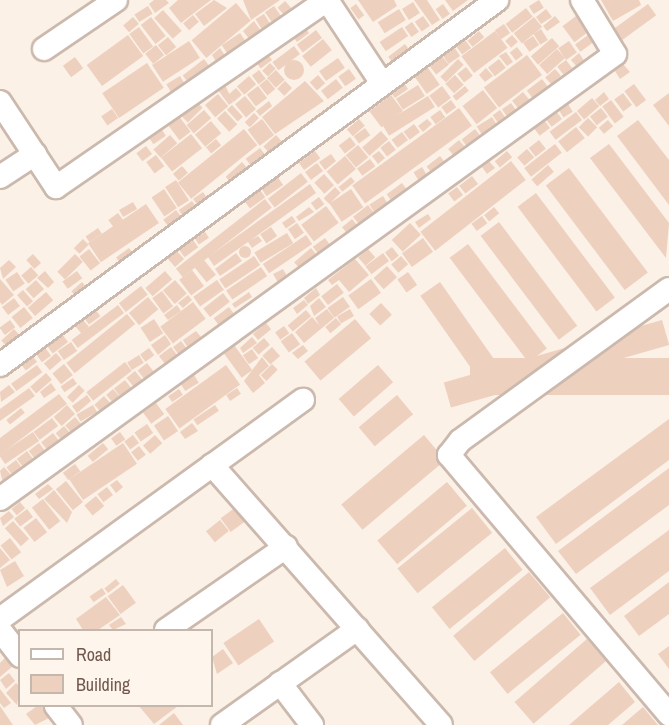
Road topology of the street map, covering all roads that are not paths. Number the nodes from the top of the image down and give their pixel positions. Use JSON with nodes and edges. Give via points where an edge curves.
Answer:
{"nodes":[{"id":1,"x":327,"y":0,"type":"edge"},
{"id":2,"x":497,"y":0,"type":"edge"},
{"id":3,"x":582,"y":0,"type":"edge"},
{"id":4,"x":106,"y":3,"type":"edge"},
{"id":5,"x":44,"y":49,"type":"dead end"},
{"id":6,"x":381,"y":82,"type":"junction"},
{"id":7,"x":0,"y":102,"type":"edge"},
{"id":8,"x":35,"y":154,"type":"junction"},
{"id":9,"x":0,"y":177,"type":"edge"},
{"id":10,"x":669,"y":289,"type":"edge"},
{"id":11,"x":0,"y":365,"type":"edge"},
{"id":12,"x":303,"y":400,"type":"dead end"},
{"id":13,"x":212,"y":465,"type":"junction"},
{"id":14,"x":0,"y":499,"type":"edge"},
{"id":15,"x":286,"y":547,"type":"junction"},
{"id":16,"x":0,"y":619,"type":"edge"},
{"id":17,"x":357,"y":628,"type":"junction"},
{"id":18,"x":167,"y":629,"type":"edge"},
{"id":19,"x":0,"y":630,"type":"edge"},
{"id":20,"x":18,"y":653,"type":"edge"},
{"id":21,"x":280,"y":683,"type":"junction"},
{"id":22,"x":58,"y":707,"type":"edge"},
{"id":23,"x":669,"y":714,"type":"edge"},
{"id":24,"x":70,"y":725,"type":"edge"},
{"id":25,"x":222,"y":725,"type":"edge"},
{"id":26,"x":312,"y":725,"type":"edge"},
{"id":27,"x":441,"y":725,"type":"edge"}],
"edges":[{"from":1,"to":6,"type":"street"},
{"from":1,"to":8,"type":"street","via":[[56,187]]},
{"from":2,"to":6,"type":"street"},
{"from":3,"to":14,"type":"street","via":[[615,54]]},
{"from":4,"to":5,"type":"street"},
{"from":6,"to":11,"type":"street"},
{"from":7,"to":8,"type":"street"},
{"from":8,"to":9,"type":"street"},
{"from":10,"to":23,"type":"street","via":[[460,441],[449,455]]},
{"from":12,"to":13,"type":"street"},
{"from":13,"to":15,"type":"street"},
{"from":13,"to":16,"type":"street"},
{"from":15,"to":17,"type":"street"},
{"from":15,"to":18,"type":"street"},
{"from":17,"to":21,"type":"street"},
{"from":17,"to":27,"type":"street"},
{"from":19,"to":20,"type":"street"},
{"from":21,"to":25,"type":"street"},
{"from":21,"to":26,"type":"street"},
{"from":22,"to":24,"type":"street"}]}
